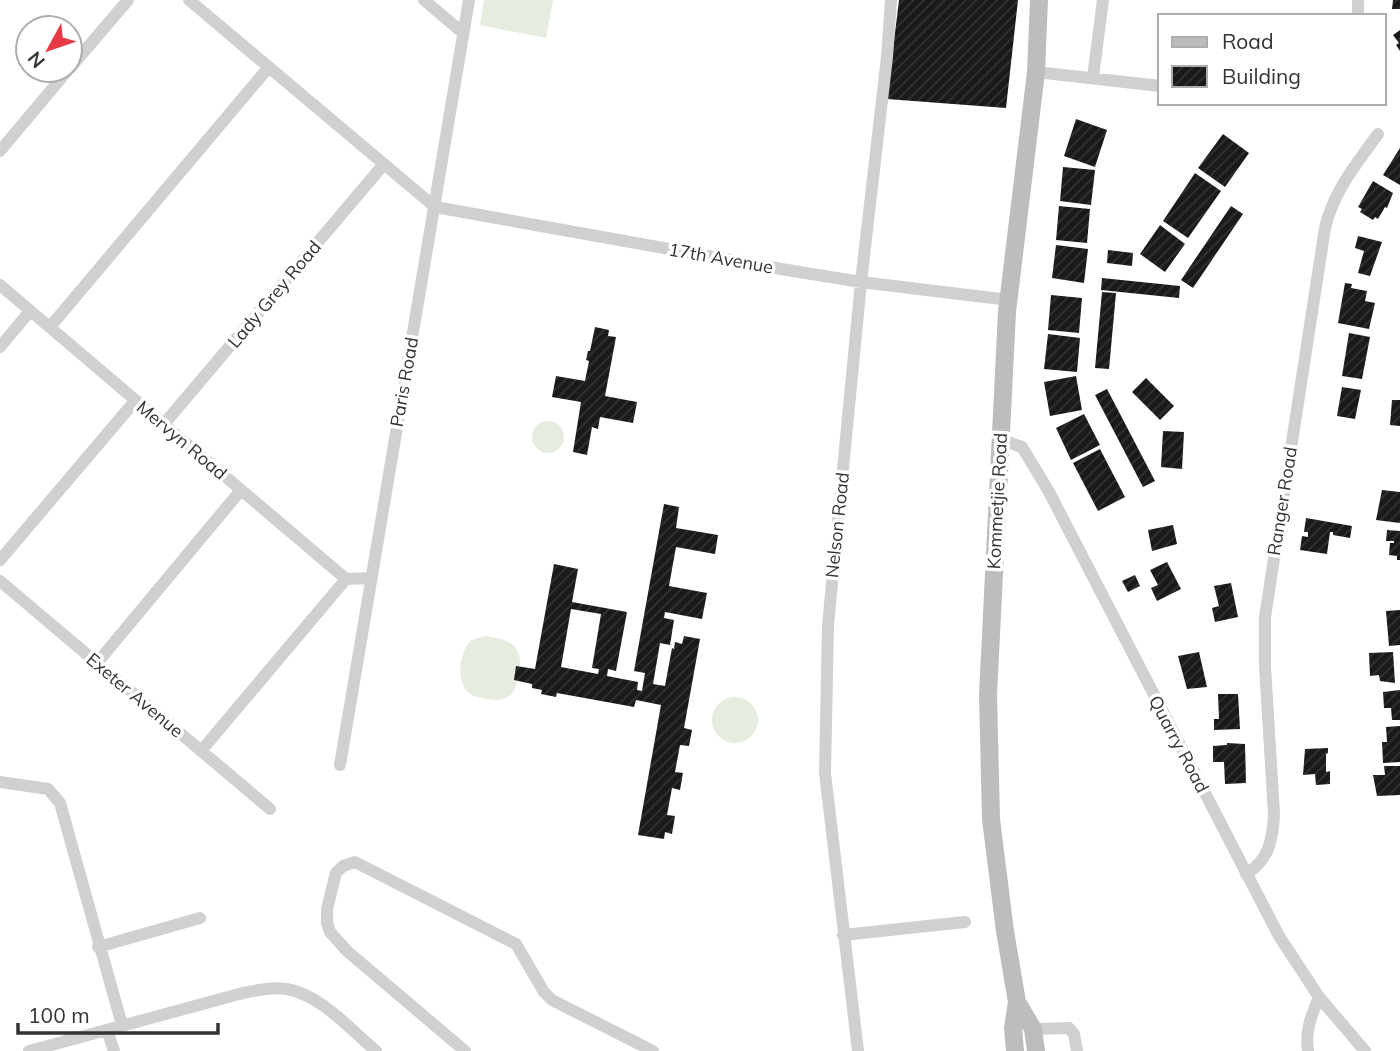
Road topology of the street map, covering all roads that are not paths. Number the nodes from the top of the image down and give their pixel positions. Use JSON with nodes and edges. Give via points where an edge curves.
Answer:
{"nodes":[{"id":1,"x":128,"y":0,"type":"edge"},
{"id":2,"x":190,"y":0,"type":"edge"},
{"id":3,"x":424,"y":0,"type":"edge"},
{"id":4,"x":469,"y":0,"type":"edge"},
{"id":5,"x":891,"y":0,"type":"edge"},
{"id":6,"x":1039,"y":0,"type":"edge"},
{"id":7,"x":1103,"y":0,"type":"edge"},
{"id":8,"x":463,"y":33,"type":"junction"},
{"id":9,"x":84,"y":51,"type":"edge"},
{"id":10,"x":268,"y":68,"type":"junction"},
{"id":11,"x":1036,"y":72,"type":"junction"},
{"id":12,"x":1093,"y":77,"type":"junction"},
{"id":13,"x":56,"y":84,"type":"edge"},
{"id":14,"x":1158,"y":86,"type":"edge"},
{"id":15,"x":1378,"y":134,"type":"dead end"},
{"id":16,"x":0,"y":151,"type":"edge"},
{"id":17,"x":384,"y":164,"type":"junction"},
{"id":18,"x":435,"y":206,"type":"junction"},
{"id":19,"x":861,"y":282,"type":"junction"},
{"id":20,"x":0,"y":285,"type":"edge"},
{"id":21,"x":1009,"y":300,"type":"junction"},
{"id":22,"x":30,"y":311,"type":"junction"},
{"id":23,"x":50,"y":327,"type":"junction"},
{"id":24,"x":0,"y":347,"type":"edge"},
{"id":25,"x":135,"y":401,"type":"junction"},
{"id":26,"x":164,"y":424,"type":"junction"},
{"id":27,"x":1000,"y":439,"type":"junction"},
{"id":28,"x":241,"y":490,"type":"junction"},
{"id":29,"x":0,"y":560,"type":"edge"},
{"id":30,"x":370,"y":578,"type":"junction"},
{"id":31,"x":346,"y":579,"type":"junction"},
{"id":32,"x":0,"y":581,"type":"edge"},
{"id":33,"x":97,"y":663,"type":"junction"},
{"id":34,"x":201,"y":751,"type":"junction"},
{"id":35,"x":340,"y":765,"type":"dead end"},
{"id":36,"x":0,"y":782,"type":"edge"},
{"id":37,"x":270,"y":809,"type":"dead end"},
{"id":38,"x":1247,"y":874,"type":"junction"},
{"id":39,"x":200,"y":918,"type":"dead end"},
{"id":40,"x":965,"y":922,"type":"dead end"},
{"id":41,"x":843,"y":935,"type":"junction"},
{"id":42,"x":98,"y":947,"type":"junction"},
{"id":43,"x":1320,"y":997,"type":"junction"},
{"id":44,"x":1017,"y":1002,"type":"junction"},
{"id":45,"x":122,"y":1025,"type":"junction"},
{"id":46,"x":1033,"y":1029,"type":"junction"},
{"id":47,"x":107,"y":1030,"type":"junction"},
{"id":48,"x":29,"y":1051,"type":"edge"},
{"id":49,"x":114,"y":1051,"type":"edge"},
{"id":50,"x":376,"y":1051,"type":"edge"},
{"id":51,"x":465,"y":1051,"type":"edge"},
{"id":52,"x":653,"y":1051,"type":"edge"},
{"id":53,"x":858,"y":1051,"type":"edge"},
{"id":54,"x":1015,"y":1051,"type":"edge"},
{"id":55,"x":1036,"y":1051,"type":"edge"},
{"id":56,"x":1077,"y":1051,"type":"edge"},
{"id":57,"x":1308,"y":1051,"type":"edge"},
{"id":58,"x":1365,"y":1051,"type":"edge"}],
"edges":[{"from":1,"to":9,"type":"street"},
{"from":2,"to":10,"type":"street"},
{"from":3,"to":8,"type":"street"},
{"from":4,"to":8,"type":"street","name":"Paris Road"},
{"from":5,"to":19,"type":"street","name":"Nelson Road"},
{"from":6,"to":11,"type":"main road","name":"Kommetjie Road"},
{"from":7,"to":12,"type":"street"},
{"from":8,"to":18,"type":"street","name":"Paris Road"},
{"from":10,"to":17,"type":"street"},
{"from":10,"to":23,"type":"street"},
{"from":11,"to":12,"type":"street"},
{"from":11,"to":21,"type":"main road","name":"Kommetjie Road"},
{"from":12,"to":14,"type":"street"},
{"from":13,"to":16,"type":"street"},
{"from":15,"to":38,"type":"street","name":"Ranger Road","via":[[1337,195],[1325,228],[1265,617],[1273,833],[1261,863]]},
{"from":17,"to":18,"type":"street"},
{"from":17,"to":26,"type":"street","name":"Lady Grey Road"},
{"from":18,"to":19,"type":"street","name":"17th Avenue"},
{"from":18,"to":30,"type":"street","name":"Paris Road"},
{"from":19,"to":21,"type":"street","name":"17th Avenue"},
{"from":19,"to":41,"type":"street","name":"Nelson Road","via":[[831,579],[824,746]]},
{"from":20,"to":22,"type":"street","name":"Mervyn Road"},
{"from":21,"to":27,"type":"main road","name":"Kommetjie Road"},
{"from":22,"to":23,"type":"street","name":"Mervyn Road"},
{"from":22,"to":24,"type":"street"},
{"from":23,"to":25,"type":"street","name":"Mervyn Road"},
{"from":25,"to":26,"type":"street","name":"Mervyn Road"},
{"from":25,"to":29,"type":"street"},
{"from":26,"to":28,"type":"street","name":"Mervyn Road"},
{"from":27,"to":38,"type":"street","name":"Quarry Road","via":[[1022,447],[1048,490]]},
{"from":27,"to":44,"type":"main road","name":"Kommetjie Road","via":[[988,695],[991,819]]},
{"from":28,"to":31,"type":"street","name":"Mervyn Road"},
{"from":28,"to":33,"type":"street"},
{"from":30,"to":31,"type":"street"},
{"from":30,"to":35,"type":"street","name":"Paris Road"},
{"from":31,"to":34,"type":"street"},
{"from":32,"to":33,"type":"street","name":"Exeter Avenue"},
{"from":33,"to":34,"type":"street","name":"Exeter Avenue"},
{"from":34,"to":37,"type":"street","name":"Exeter Avenue"},
{"from":36,"to":42,"type":"street","via":[[48,789],[60,803]]},
{"from":38,"to":43,"type":"street","name":"Quarry Road","via":[[1290,954]]},
{"from":39,"to":42,"type":"street"},
{"from":40,"to":41,"type":"street"},
{"from":41,"to":53,"type":"street","name":"Nelson Road"},
{"from":42,"to":45,"type":"street"},
{"from":43,"to":57,"type":"street","via":[[1308,1024]]},
{"from":43,"to":58,"type":"street","name":"Quarry Road"},
{"from":44,"to":46,"type":"main road","name":"Kommetjie Road"},
{"from":44,"to":54,"type":"main road","name":"Kommetjie Road"},
{"from":45,"to":47,"type":"street"},
{"from":45,"to":50,"type":"street","via":[[277,988],[318,1003]]},
{"from":46,"to":55,"type":"main road","name":"Kommetjie Road"},
{"from":46,"to":56,"type":"street","via":[[1069,1028]]},
{"from":47,"to":48,"type":"street"},
{"from":47,"to":49,"type":"street"},
{"from":51,"to":52,"type":"street","via":[[330,932],[327,909],[342,866],[355,862],[516,944],[552,1000]]}]}
